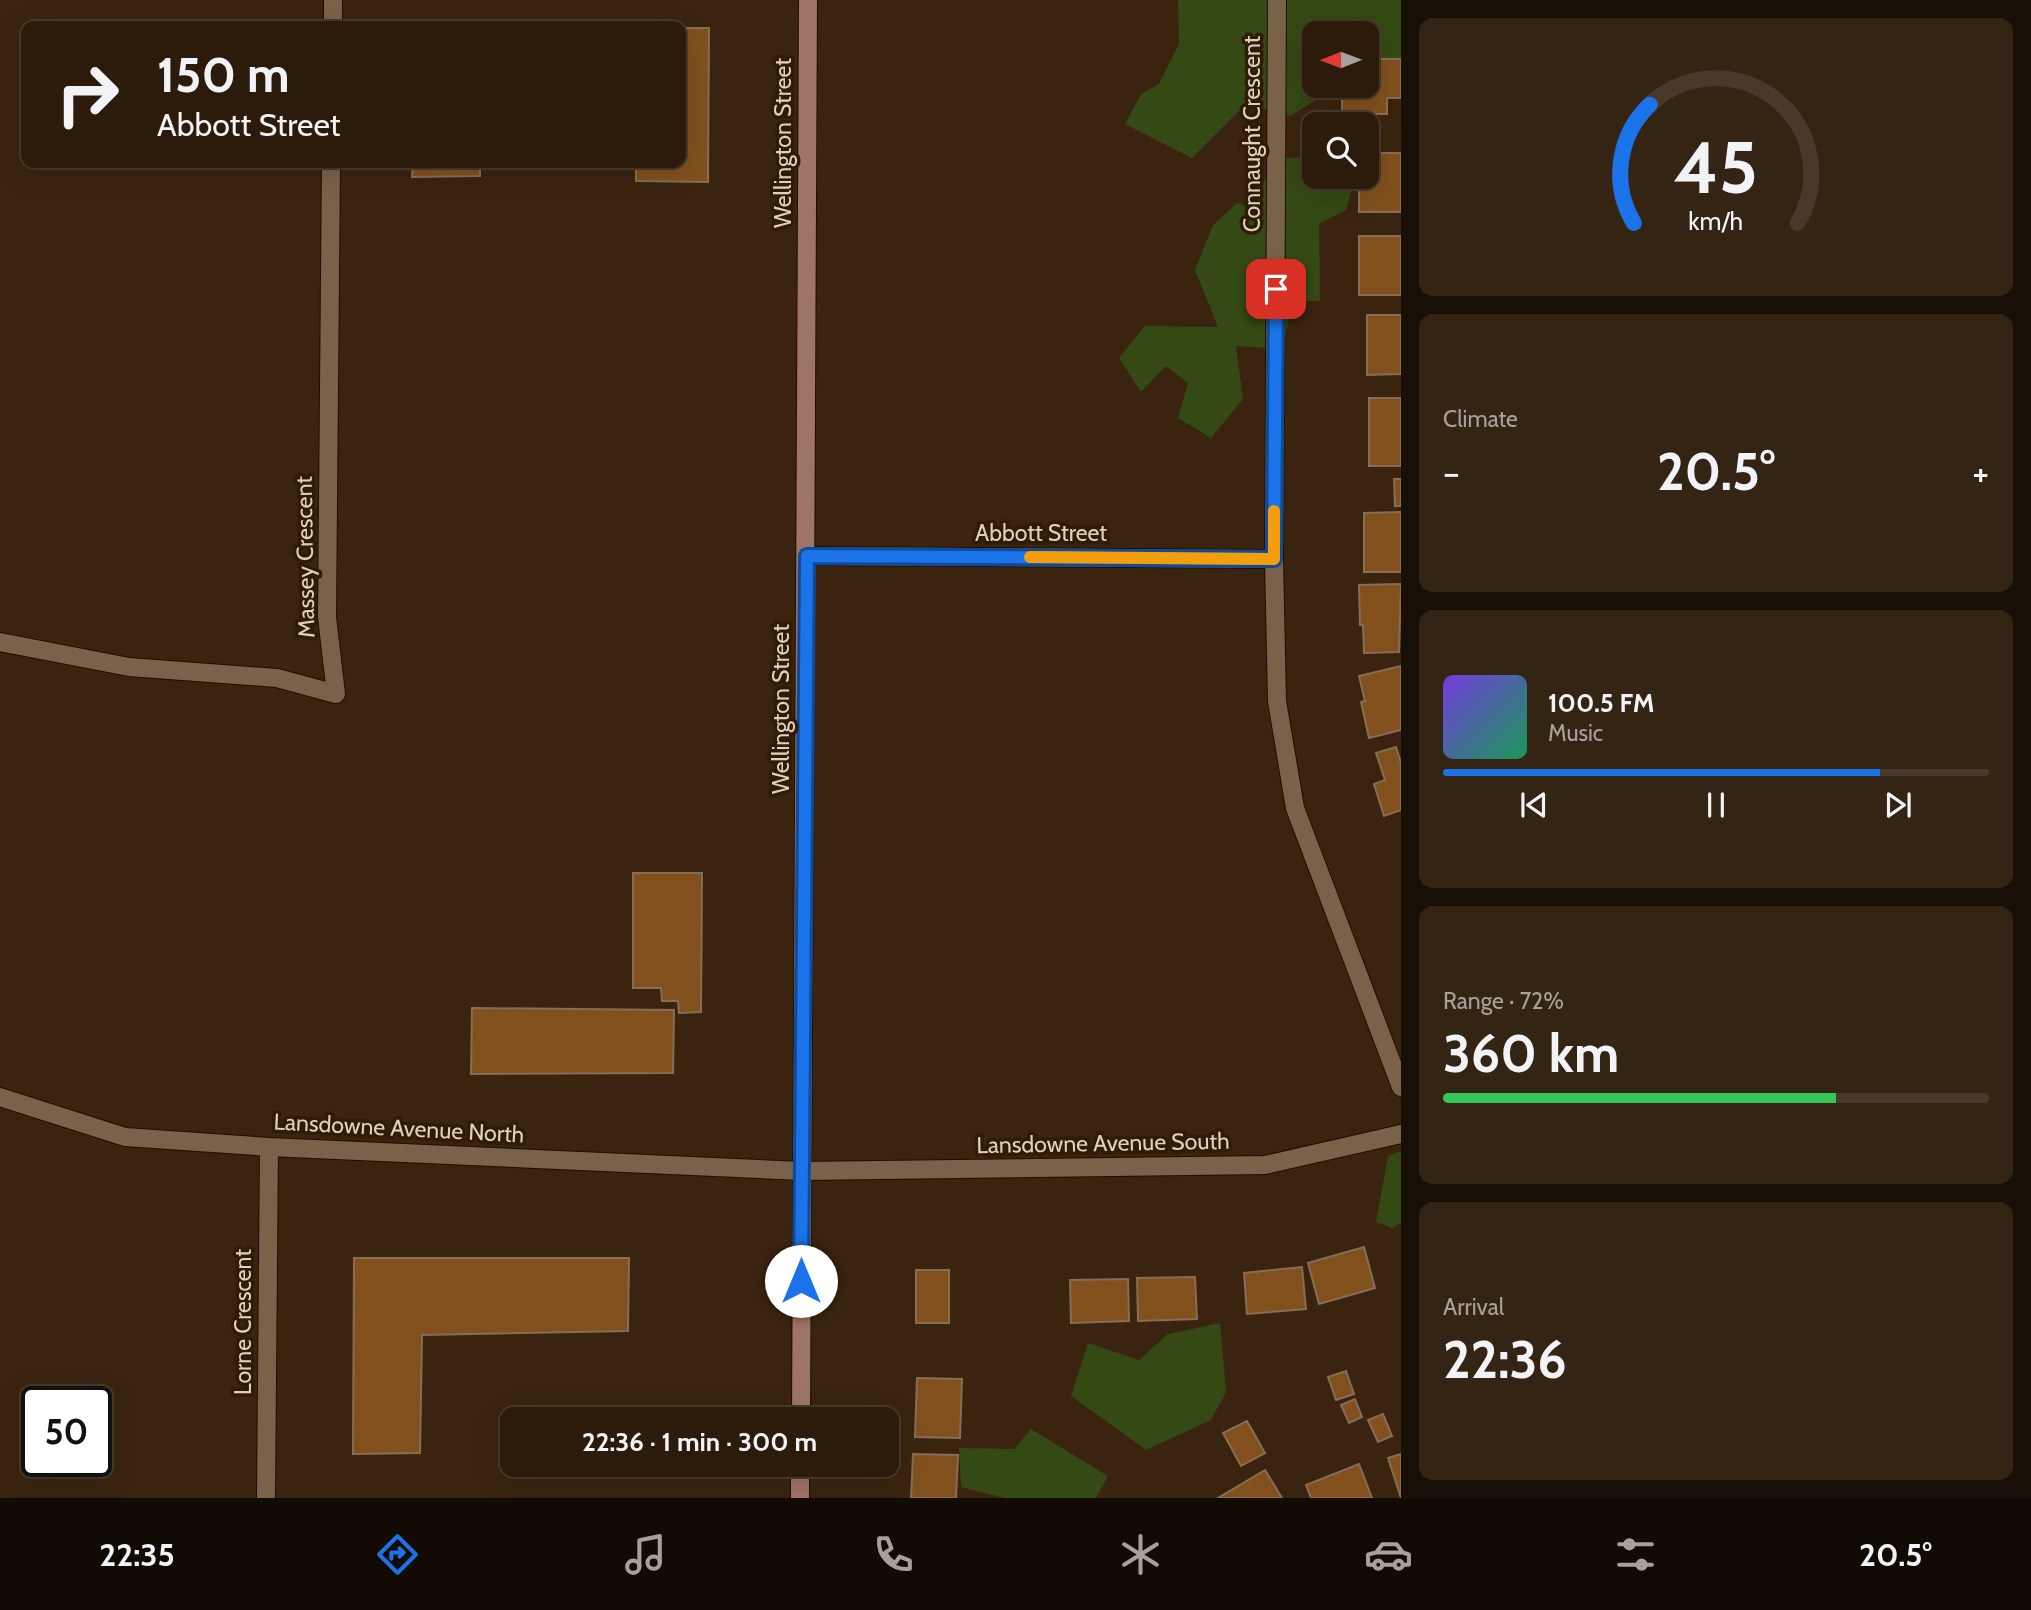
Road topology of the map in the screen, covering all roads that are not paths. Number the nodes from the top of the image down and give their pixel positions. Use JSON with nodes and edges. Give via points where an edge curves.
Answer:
{"nodes":[{"id":1,"x":333,"y":0,"type":"edge"},
{"id":2,"x":808,"y":0,"type":"edge"},
{"id":3,"x":1277,"y":0,"type":"edge"},
{"id":4,"x":332,"y":21,"type":"edge"},
{"id":5,"x":331,"y":168,"type":"edge"},
{"id":6,"x":807,"y":556,"type":"junction"},
{"id":7,"x":1274,"y":559,"type":"junction"},
{"id":8,"x":0,"y":642,"type":"edge"},
{"id":9,"x":1401,"y":1087,"type":"edge"},
{"id":10,"x":0,"y":1097,"type":"edge"},
{"id":11,"x":1401,"y":1134,"type":"edge"},
{"id":12,"x":269,"y":1147,"type":"junction"},
{"id":13,"x":802,"y":1171,"type":"junction"},
{"id":14,"x":801,"y":1407,"type":"edge"},
{"id":15,"x":800,"y":1477,"type":"edge"},
{"id":16,"x":266,"y":1498,"type":"edge"},
{"id":17,"x":800,"y":1498,"type":"edge"}],
"edges":[{"from":1,"to":4,"type":"street"},
{"from":2,"to":6,"type":"main road","name":"Wellington Street"},
{"from":3,"to":7,"type":"street","name":"Connaught Crescent"},
{"from":5,"to":8,"type":"street","name":"Massey Crescent","via":[[327,617],[336,694],[277,678],[129,667]]},
{"from":6,"to":7,"type":"street","name":"Abbott Street"},
{"from":6,"to":13,"type":"main road","name":"Wellington Street"},
{"from":7,"to":9,"type":"street","name":"Connaught Crescent","via":[[1277,701],[1295,808]]},
{"from":10,"to":12,"type":"street","name":"Lansdowne Avenue North","via":[[125,1137]]},
{"from":11,"to":13,"type":"street","name":"Lansdowne Avenue South","via":[[1265,1165]]},
{"from":12,"to":13,"type":"street","name":"Lansdowne Avenue North"},
{"from":12,"to":16,"type":"street","name":"Lorne Crescent"},
{"from":13,"to":14,"type":"main road","name":"Wellington Street"},
{"from":15,"to":17,"type":"main road"}]}
